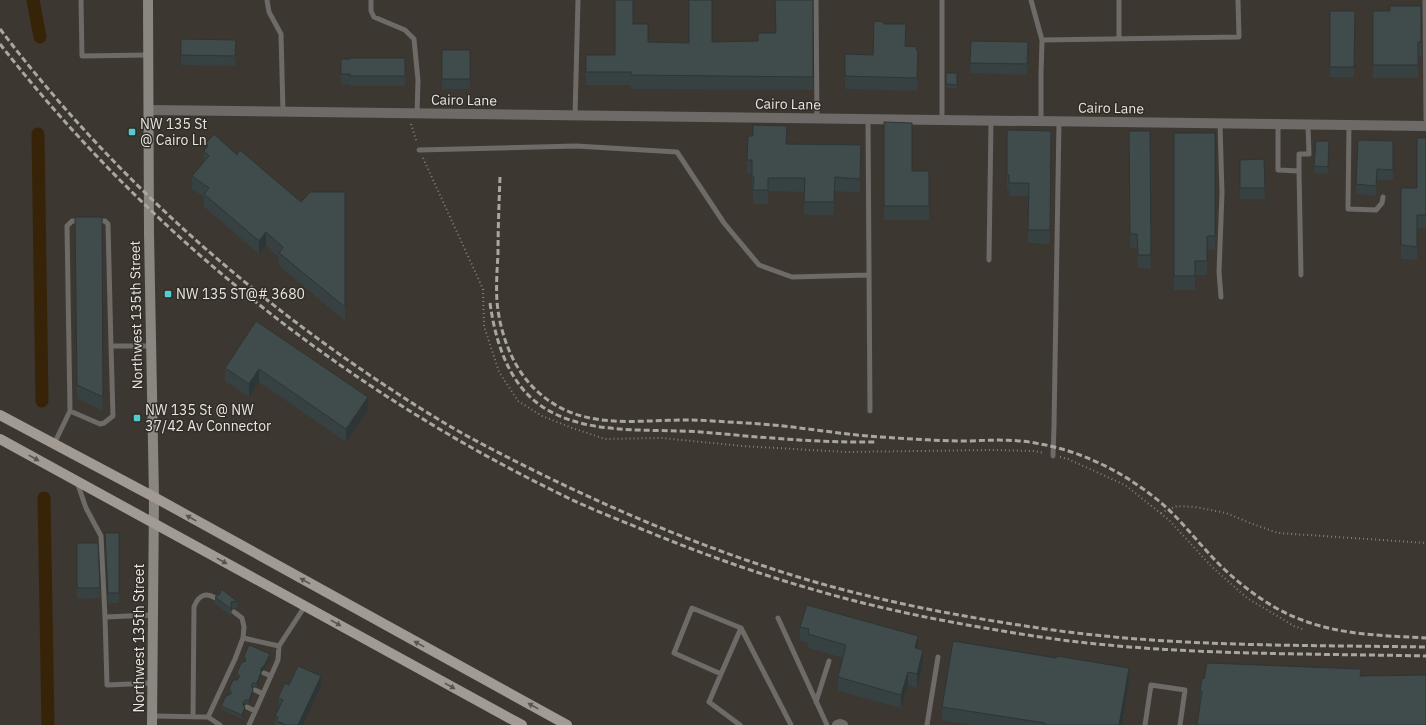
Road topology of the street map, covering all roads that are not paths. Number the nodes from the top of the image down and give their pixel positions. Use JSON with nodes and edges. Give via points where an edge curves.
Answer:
{"nodes":[{"id":1,"x":81,"y":0,"type":"edge"},
{"id":2,"x":148,"y":0,"type":"edge"},
{"id":3,"x":266,"y":0,"type":"edge"},
{"id":4,"x":371,"y":0,"type":"edge"},
{"id":5,"x":578,"y":0,"type":"edge"},
{"id":6,"x":816,"y":0,"type":"edge"},
{"id":7,"x":942,"y":0,"type":"edge"},
{"id":8,"x":1031,"y":0,"type":"edge"},
{"id":9,"x":1119,"y":0,"type":"edge"},
{"id":10,"x":1238,"y":0,"type":"edge"},
{"id":11,"x":1425,"y":0,"type":"edge"},
{"id":12,"x":1119,"y":39,"type":"junction"},
{"id":13,"x":1042,"y":40,"type":"junction"},
{"id":14,"x":148,"y":54,"type":"junction"},
{"id":15,"x":149,"y":110,"type":"junction"},
{"id":16,"x":283,"y":112,"type":"junction"},
{"id":17,"x":413,"y":114,"type":"junction"},
{"id":18,"x":575,"y":116,"type":"junction"},
{"id":19,"x":817,"y":119,"type":"junction"},
{"id":20,"x":868,"y":119,"type":"junction"},
{"id":21,"x":942,"y":120,"type":"junction"},
{"id":22,"x":1426,"y":120,"type":"edge"},
{"id":23,"x":991,"y":121,"type":"junction"},
{"id":24,"x":1041,"y":121,"type":"junction"},
{"id":25,"x":1059,"y":122,"type":"junction"},
{"id":26,"x":1220,"y":124,"type":"junction"},
{"id":27,"x":1278,"y":124,"type":"junction"},
{"id":28,"x":1308,"y":125,"type":"junction"},
{"id":29,"x":1349,"y":125,"type":"junction"},
{"id":30,"x":1426,"y":126,"type":"edge"},
{"id":31,"x":419,"y":150,"type":"road end"},
{"id":32,"x":1299,"y":171,"type":"junction"},
{"id":33,"x":1383,"y":197,"type":"dead end"},
{"id":34,"x":85,"y":221,"type":"edge"},
{"id":35,"x":92,"y":221,"type":"edge"},
{"id":36,"x":989,"y":260,"type":"dead end"},
{"id":37,"x":869,"y":275,"type":"junction"},
{"id":38,"x":1301,"y":275,"type":"dead end"},
{"id":39,"x":1221,"y":297,"type":"dead end"},
{"id":40,"x":111,"y":346,"type":"junction"},
{"id":41,"x":151,"y":346,"type":"junction"},
{"id":42,"x":870,"y":411,"type":"dead end"},
{"id":43,"x":70,"y":412,"type":"junction"},
{"id":44,"x":0,"y":415,"type":"edge"},
{"id":45,"x":0,"y":439,"type":"edge"},
{"id":46,"x":54,"y":444,"type":"junction"},
{"id":47,"x":1053,"y":456,"type":"road end"},
{"id":48,"x":77,"y":482,"type":"junction"},
{"id":49,"x":154,"y":497,"type":"junction"},
{"id":50,"x":154,"y":523,"type":"junction"},
{"id":51,"x":217,"y":599,"type":"edge"},
{"id":52,"x":305,"y":606,"type":"junction"},
{"id":53,"x":234,"y":612,"type":"dead end"},
{"id":54,"x":153,"y":615,"type":"junction"},
{"id":55,"x":105,"y":617,"type":"junction"},
{"id":56,"x":778,"y":618,"type":"dead end"},
{"id":57,"x":741,"y":628,"type":"junction"},
{"id":58,"x":243,"y":638,"type":"junction"},
{"id":59,"x":279,"y":646,"type":"junction"},
{"id":60,"x":938,"y":657,"type":"dead end"},
{"id":61,"x":829,"y":661,"type":"dead end"},
{"id":62,"x":264,"y":673,"type":"dead end"},
{"id":63,"x":721,"y":674,"type":"junction"},
{"id":64,"x":271,"y":676,"type":"junction"},
{"id":65,"x":153,"y":683,"type":"junction"},
{"id":66,"x":255,"y":690,"type":"edge"},
{"id":67,"x":263,"y":694,"type":"junction"},
{"id":68,"x":816,"y":702,"type":"junction"},
{"id":69,"x":247,"y":707,"type":"dead end"},
{"id":70,"x":255,"y":711,"type":"junction"},
{"id":71,"x":193,"y":717,"type":"junction"},
{"id":72,"x":208,"y":717,"type":"junction"},
{"id":73,"x":152,"y":720,"type":"edge"},
{"id":74,"x":208,"y":725,"type":"edge"},
{"id":75,"x":220,"y":725,"type":"edge"},
{"id":76,"x":249,"y":725,"type":"edge"},
{"id":77,"x":522,"y":725,"type":"edge"},
{"id":78,"x":567,"y":725,"type":"edge"},
{"id":79,"x":740,"y":725,"type":"edge"},
{"id":80,"x":791,"y":725,"type":"edge"},
{"id":81,"x":826,"y":725,"type":"edge"},
{"id":82,"x":837,"y":725,"type":"edge"},
{"id":83,"x":843,"y":725,"type":"edge"},
{"id":84,"x":927,"y":725,"type":"edge"},
{"id":85,"x":1145,"y":725,"type":"edge"},
{"id":86,"x":1180,"y":725,"type":"edge"}],
"edges":[{"from":1,"to":14,"type":"lane","via":[[82,56]]},
{"from":2,"to":14,"type":"main road","name":"Northwest 135th Street"},
{"from":3,"to":16,"type":"lane","via":[[269,12],[281,34]]},
{"from":4,"to":17,"type":"lane","via":[[374,17],[406,30],[414,39],[418,80]]},
{"from":5,"to":18,"type":"lane"},
{"from":6,"to":19,"type":"lane"},
{"from":7,"to":21,"type":"lane"},
{"from":8,"to":13,"type":"lane"},
{"from":9,"to":12,"type":"lane"},
{"from":10,"to":12,"type":"lane","via":[[1238,37]]},
{"from":11,"to":22,"type":"lane"},
{"from":12,"to":13,"type":"lane"},
{"from":13,"to":24,"type":"lane"},
{"from":14,"to":15,"type":"main road","name":"Northwest 135th Street"},
{"from":15,"to":16,"type":"street","name":"Cairo Lane"},
{"from":15,"to":41,"type":"main road","name":"Northwest 135th Street"},
{"from":16,"to":17,"type":"street","name":"Cairo Lane"},
{"from":17,"to":18,"type":"street","name":"Cairo Lane"},
{"from":18,"to":19,"type":"street","name":"Cairo Lane"},
{"from":19,"to":20,"type":"street","name":"Cairo Lane"},
{"from":20,"to":21,"type":"street","name":"Cairo Lane"},
{"from":20,"to":37,"type":"lane"},
{"from":21,"to":23,"type":"street","name":"Cairo Lane"},
{"from":23,"to":24,"type":"street","name":"Cairo Lane"},
{"from":23,"to":36,"type":"lane"},
{"from":24,"to":25,"type":"street","name":"Cairo Lane"},
{"from":25,"to":26,"type":"street","name":"Cairo Lane"},
{"from":25,"to":47,"type":"lane"},
{"from":26,"to":27,"type":"street","name":"Cairo Lane"},
{"from":26,"to":39,"type":"lane"},
{"from":27,"to":28,"type":"street","name":"Cairo Lane"},
{"from":27,"to":32,"type":"lane","via":[[1278,170]]},
{"from":28,"to":29,"type":"street","name":"Cairo Lane"},
{"from":28,"to":32,"type":"lane","via":[[1309,154],[1299,154]]},
{"from":29,"to":30,"type":"street","name":"Cairo Lane"},
{"from":29,"to":33,"type":"lane","via":[[1348,209],[1376,210]]},
{"from":31,"to":37,"type":"lane","via":[[576,146],[677,152],[724,223],[759,265],[792,277]]},
{"from":32,"to":38,"type":"lane"},
{"from":34,"to":43,"type":"lane","via":[[72,221],[67,226]]},
{"from":35,"to":40,"type":"lane","via":[[105,221],[108,224]]},
{"from":37,"to":42,"type":"lane"},
{"from":40,"to":41,"type":"lane"},
{"from":40,"to":43,"type":"lane","via":[[113,416],[100,424]]},
{"from":41,"to":49,"type":"main road","name":"Northwest 135th Street"},
{"from":43,"to":46,"type":"lane"},
{"from":44,"to":46,"type":"main road"},
{"from":45,"to":48,"type":"main road","one_way":true},
{"from":46,"to":49,"type":"main road"},
{"from":48,"to":50,"type":"main road"},
{"from":48,"to":55,"type":"lane","via":[[86,508],[101,536]]},
{"from":49,"to":50,"type":"main road","name":"Northwest 135th Street"},
{"from":78,"to":49,"type":"main road","one_way":true},
{"from":50,"to":52,"type":"main road","one_way":true},
{"from":50,"to":54,"type":"main road","name":"Northwest 135th Street"},
{"from":51,"to":71,"type":"lane","via":[[202,596],[194,607]]},
{"from":52,"to":59,"type":"lane"},
{"from":52,"to":77,"type":"main road","one_way":true},
{"from":53,"to":58,"type":"lane","via":[[242,618]]},
{"from":54,"to":55,"type":"lane"},
{"from":54,"to":65,"type":"main road","name":"Northwest 135th Street"},
{"from":55,"to":65,"type":"lane","via":[[107,685]]},
{"from":56,"to":68,"type":"lane"},
{"from":57,"to":63,"type":"lane"},
{"from":57,"to":63,"type":"lane","via":[[692,608],[674,653]]},
{"from":57,"to":80,"type":"lane"},
{"from":58,"to":59,"type":"lane"},
{"from":58,"to":72,"type":"lane","via":[[237,660]]},
{"from":59,"to":64,"type":"lane","via":[[278,660]]},
{"from":60,"to":84,"type":"lane"},
{"from":61,"to":68,"type":"lane"},
{"from":62,"to":64,"type":"lane"},
{"from":63,"to":79,"type":"lane","via":[[709,702]]},
{"from":64,"to":67,"type":"lane"},
{"from":65,"to":73,"type":"main road","name":"Northwest 135th Street"},
{"from":66,"to":67,"type":"lane"},
{"from":67,"to":70,"type":"lane"},
{"from":68,"to":81,"type":"lane"},
{"from":69,"to":70,"type":"lane"},
{"from":70,"to":76,"type":"lane"},
{"from":71,"to":72,"type":"lane"},
{"from":71,"to":73,"type":"lane"},
{"from":72,"to":74,"type":"lane"},
{"from":72,"to":75,"type":"lane"},
{"from":82,"to":83,"type":"street"},
{"from":85,"to":86,"type":"lane","via":[[1151,685],[1186,690]]}]}
